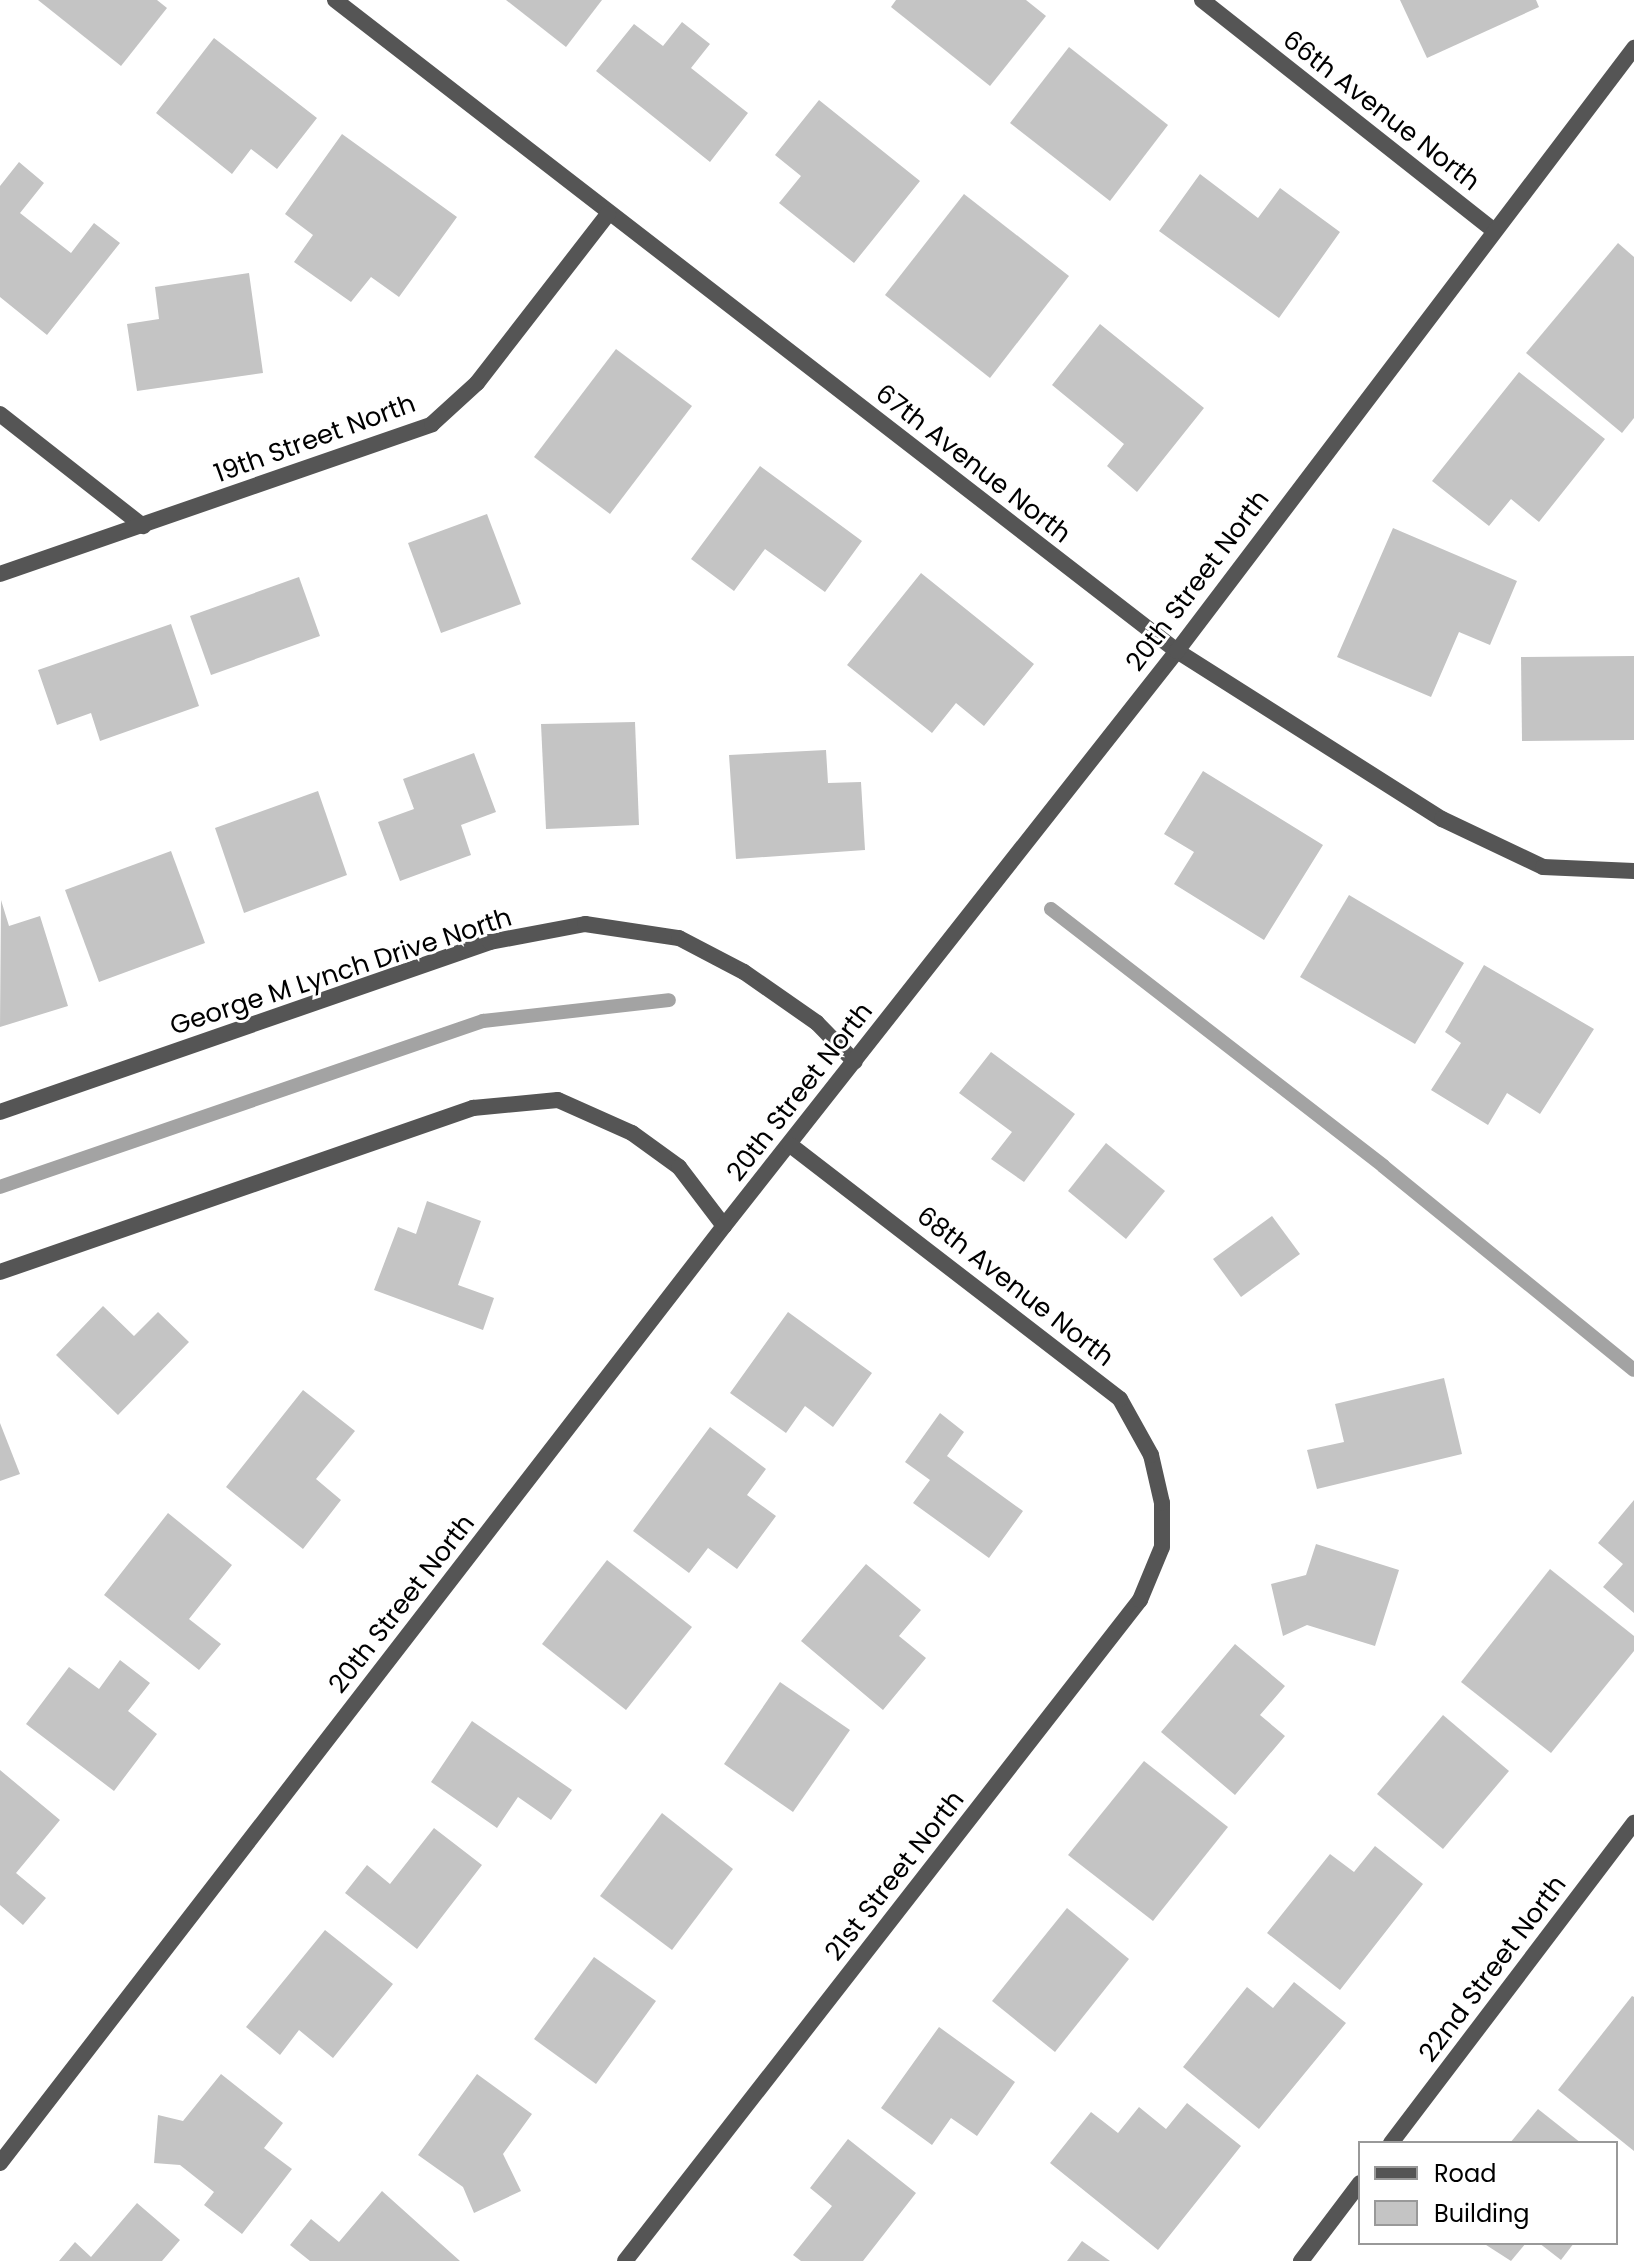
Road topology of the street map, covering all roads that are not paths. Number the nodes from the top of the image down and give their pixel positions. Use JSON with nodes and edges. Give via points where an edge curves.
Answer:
{"nodes":[{"id":1,"x":335,"y":0,"type":"edge"},
{"id":2,"x":1202,"y":0,"type":"edge"},
{"id":3,"x":1634,"y":48,"type":"edge"},
{"id":4,"x":608,"y":214,"type":"junction"},
{"id":5,"x":1493,"y":230,"type":"junction"},
{"id":6,"x":0,"y":414,"type":"edge"},
{"id":7,"x":143,"y":526,"type":"junction"},
{"id":8,"x":0,"y":574,"type":"edge"},
{"id":9,"x":1177,"y":651,"type":"junction"},
{"id":10,"x":1632,"y":872,"type":"edge"},
{"id":11,"x":855,"y":1062,"type":"junction"},
{"id":12,"x":0,"y":1112,"type":"edge"},
{"id":13,"x":790,"y":1145,"type":"junction"},
{"id":14,"x":724,"y":1226,"type":"junction"},
{"id":15,"x":0,"y":1272,"type":"edge"},
{"id":16,"x":1162,"y":1503,"type":"joint"},
{"id":17,"x":1634,"y":1823,"type":"edge"},
{"id":18,"x":1393,"y":2141,"type":"edge"},
{"id":19,"x":0,"y":2163,"type":"edge"},
{"id":20,"x":1358,"y":2186,"type":"edge"},
{"id":21,"x":625,"y":2261,"type":"edge"},
{"id":22,"x":1301,"y":2261,"type":"edge"}],
"edges":[{"from":1,"to":4,"type":"street","name":"67th Avenue North"},
{"from":2,"to":5,"type":"street","name":"66th Avenue North"},
{"from":3,"to":5,"type":"street","name":"20th Street North"},
{"from":4,"to":7,"type":"street","name":"19th Street North","via":[[477,383],[432,424]]},
{"from":4,"to":9,"type":"street","name":"67th Avenue North"},
{"from":5,"to":9,"type":"street","name":"20th Street North"},
{"from":6,"to":7,"type":"street"},
{"from":7,"to":8,"type":"street","name":"19th Street North"},
{"from":9,"to":10,"type":"street","name":"67th Avenue North","via":[[1442,819],[1543,867]]},
{"from":9,"to":11,"type":"street","name":"20th Street North"},
{"from":11,"to":12,"type":"street","name":"George M Lynch Drive North","via":[[805,1015],[744,972],[679,938],[585,924],[490,942]]},
{"from":11,"to":13,"type":"street","name":"20th Street North"},
{"from":13,"to":14,"type":"street","name":"20th Street North"},
{"from":13,"to":16,"type":"street","name":"68th Avenue North","via":[[1120,1399],[1151,1455]]},
{"from":14,"to":15,"type":"street","via":[[679,1167],[632,1133],[558,1100],[473,1108]]},
{"from":14,"to":19,"type":"street","name":"20th Street North"},
{"from":16,"to":21,"type":"street","name":"21st Street North","via":[[1162,1547],[1140,1600]]},
{"from":17,"to":18,"type":"street","name":"22nd Street North"},
{"from":20,"to":22,"type":"street"}]}
